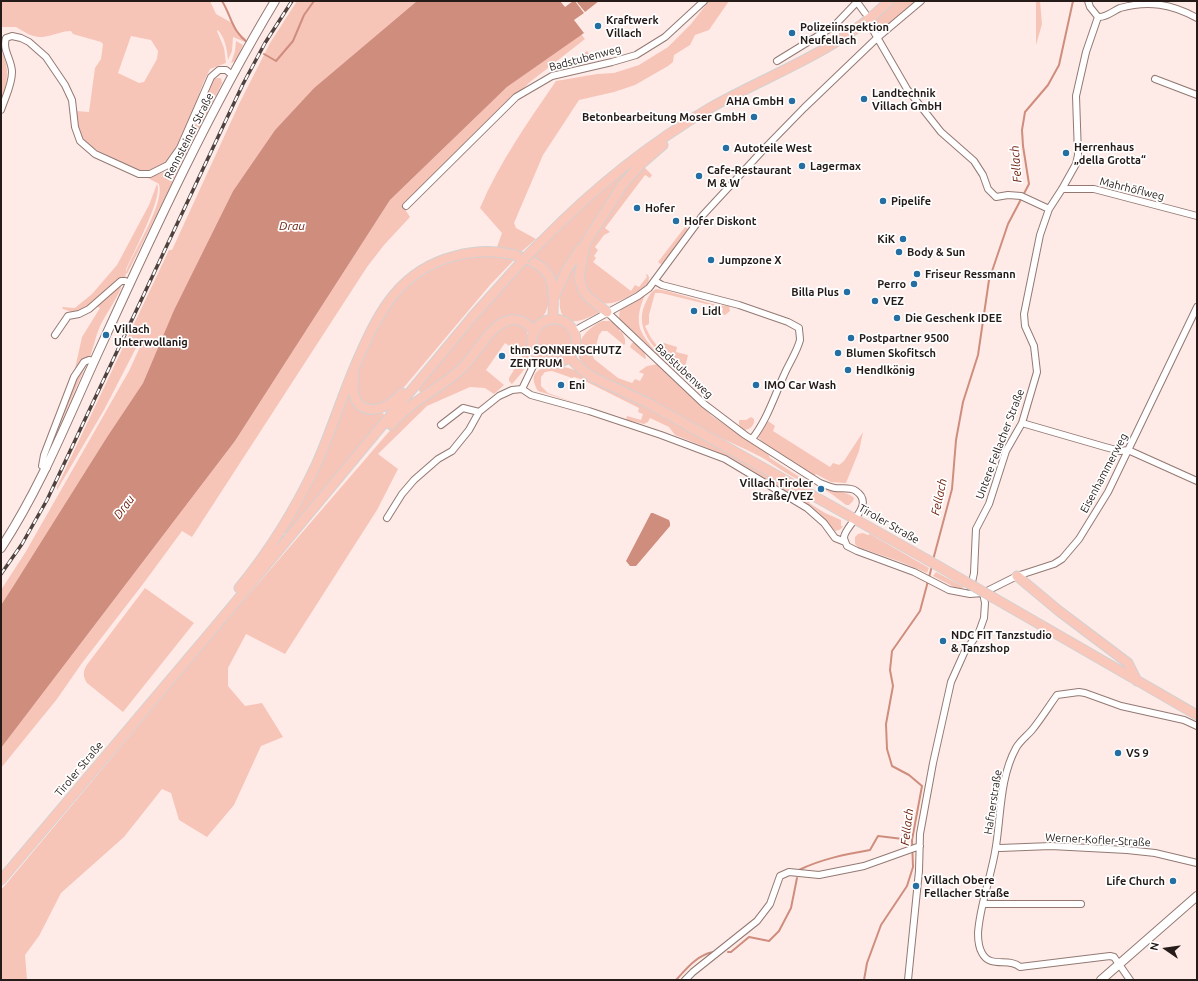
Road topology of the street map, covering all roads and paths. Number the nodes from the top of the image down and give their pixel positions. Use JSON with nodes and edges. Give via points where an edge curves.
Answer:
{"nodes":[{"id":1,"x":275,"y":1,"type":"edge"},
{"id":2,"x":704,"y":1,"type":"edge"},
{"id":3,"x":889,"y":1,"type":"edge"},
{"id":4,"x":921,"y":1,"type":"edge"},
{"id":5,"x":1088,"y":1,"type":"edge"},
{"id":6,"x":857,"y":2,"type":"edge"},
{"id":7,"x":864,"y":13,"type":"dead end"},
{"id":8,"x":1098,"y":16,"type":"junction"},
{"id":9,"x":1197,"y":18,"type":"edge"},
{"id":10,"x":870,"y":25,"type":"dead end"},
{"id":11,"x":4,"y":36,"type":"edge"},
{"id":12,"x":877,"y":38,"type":"junction"},
{"id":13,"x":776,"y":61,"type":"dead end"},
{"id":14,"x":232,"y":75,"type":"junction"},
{"id":15,"x":1155,"y":78,"type":"dead end"},
{"id":16,"x":1197,"y":95,"type":"edge"},
{"id":17,"x":1,"y":110,"type":"edge"},
{"id":18,"x":684,"y":125,"type":"junction"},
{"id":19,"x":1062,"y":189,"type":"junction"},
{"id":20,"x":406,"y":206,"type":"dead end"},
{"id":21,"x":1049,"y":208,"type":"junction"},
{"id":22,"x":1197,"y":216,"type":"edge"},
{"id":23,"x":584,"y":244,"type":"junction"},
{"id":24,"x":655,"y":281,"type":"junction"},
{"id":25,"x":130,"y":283,"type":"junction"},
{"id":26,"x":554,"y":298,"type":"junction"},
{"id":27,"x":1197,"y":307,"type":"edge"},
{"id":28,"x":607,"y":312,"type":"junction"},
{"id":29,"x":553,"y":319,"type":"junction"},
{"id":30,"x":534,"y":331,"type":"junction"},
{"id":31,"x":574,"y":331,"type":"junction"},
{"id":32,"x":55,"y":335,"type":"dead end"},
{"id":33,"x":538,"y":356,"type":"junction"},
{"id":34,"x":569,"y":357,"type":"junction"},
{"id":35,"x":359,"y":358,"type":"junction"},
{"id":36,"x":94,"y":361,"type":"junction"},
{"id":37,"x":427,"y":372,"type":"junction"},
{"id":38,"x":522,"y":389,"type":"junction"},
{"id":39,"x":479,"y":412,"type":"junction"},
{"id":40,"x":1022,"y":423,"type":"junction"},
{"id":41,"x":441,"y":425,"type":"dead end"},
{"id":42,"x":752,"y":440,"type":"junction"},
{"id":43,"x":364,"y":448,"type":"junction"},
{"id":44,"x":1128,"y":450,"type":"junction"},
{"id":45,"x":47,"y":468,"type":"junction"},
{"id":46,"x":1197,"y":481,"type":"edge"},
{"id":47,"x":387,"y":518,"type":"dead end"},
{"id":48,"x":856,"y":519,"type":"junction"},
{"id":49,"x":845,"y":542,"type":"junction"},
{"id":50,"x":1,"y":548,"type":"edge"},
{"id":51,"x":1017,"y":576,"type":"junction"},
{"id":52,"x":983,"y":593,"type":"junction"},
{"id":53,"x":970,"y":594,"type":"junction"},
{"id":54,"x":219,"y":622,"type":"junction"},
{"id":55,"x":1137,"y":681,"type":"junction"},
{"id":56,"x":1197,"y":715,"type":"edge"},
{"id":57,"x":1197,"y":726,"type":"edge"},
{"id":58,"x":996,"y":847,"type":"junction"},
{"id":59,"x":915,"y":848,"type":"junction"},
{"id":60,"x":1197,"y":863,"type":"edge"},
{"id":61,"x":1,"y":880,"type":"edge"},
{"id":62,"x":1197,"y":896,"type":"edge"},
{"id":63,"x":984,"y":904,"type":"junction"},
{"id":64,"x":1081,"y":904,"type":"dead end"},
{"id":65,"x":1119,"y":963,"type":"junction"},
{"id":66,"x":685,"y":980,"type":"edge"},
{"id":67,"x":908,"y":980,"type":"edge"},
{"id":68,"x":1101,"y":980,"type":"edge"},
{"id":69,"x":1130,"y":980,"type":"edge"}],
"edges":[{"from":1,"to":14,"type":"main road","name":"Rennsteiner Straße"},
{"from":2,"to":20,"type":"street","name":"Badstubenweg","via":[[665,37],[636,55],[552,76],[516,97]]},
{"from":3,"to":18,"type":"main road","via":[[850,33],[828,47]]},
{"from":4,"to":12,"type":"street"},
{"from":5,"to":8,"type":"street"},
{"from":6,"to":7,"type":"street"},
{"from":6,"to":13,"type":"street","via":[[834,26]]},
{"from":8,"to":9,"type":"street","via":[[1105,16],[1140,2],[1173,7]]},
{"from":8,"to":19,"type":"street","name":"Untere Fellacher Straße","via":[[1086,52],[1076,96],[1078,155],[1076,164]]},
{"from":10,"to":12,"type":"street"},
{"from":11,"to":14,"type":"street","via":[[21,38],[29,42],[46,57],[72,100],[75,127],[80,141],[95,154],[139,174],[150,174],[168,165],[180,148],[211,77],[219,70],[226,70]]},
{"from":11,"to":17,"type":"street","via":[[12,72]]},
{"from":12,"to":21,"type":"street","via":[[907,88],[941,132],[980,169],[992,194],[996,197],[1024,197]]},
{"from":12,"to":24,"type":"street","via":[[804,108],[703,215]]},
{"from":14,"to":25,"type":"main road","name":"Rennsteiner Straße"},
{"from":15,"to":16,"type":"street"},
{"from":18,"to":23,"type":"main road","via":[[672,138],[655,150],[624,184]]},
{"from":18,"to":37,"type":"main road","name":"Tiroler Straße","bridge":true,"via":[[609,178],[574,208],[504,281]]},
{"from":19,"to":21,"type":"street","name":"Untere Fellacher Straße"},
{"from":19,"to":22,"type":"street","name":"Mahrhöflweg","via":[[1094,189]]},
{"from":21,"to":40,"type":"street","name":"Untere Fellacher Straße","via":[[1035,253],[1024,314],[1025,326],[1034,346],[1037,372]]},
{"from":23,"to":26,"type":"main road","via":[[566,271]]},
{"from":23,"to":28,"type":"main road","via":[[579,278],[582,290]]},
{"from":24,"to":28,"type":"street","via":[[638,296]]},
{"from":24,"to":42,"type":"street","via":[[739,305],[799,328],[800,339],[797,349],[767,416]]},
{"from":25,"to":32,"type":"street","via":[[121,281],[89,309],[68,316]]},
{"from":25,"to":36,"type":"main road","name":"Rennsteiner Straße"},
{"from":26,"to":29,"type":"main road"},
{"from":26,"to":35,"type":"main road","via":[[554,289],[546,271],[536,263],[517,255],[485,252],[465,253],[447,258],[430,265],[397,290],[384,306]]},
{"from":27,"to":44,"type":"street","name":"Eisenhammerweg"},
{"from":28,"to":31,"type":"street"},
{"from":28,"to":42,"type":"street","name":"Badstubenweg","via":[[704,404]]},
{"from":29,"to":30,"type":"main road","via":[[541,323]]},
{"from":29,"to":31,"type":"main road","via":[[563,320]]},
{"from":30,"to":33,"type":"main road","via":[[532,343]]},
{"from":30,"to":43,"type":"main road","via":[[526,323],[518,320],[501,324],[493,330],[463,368],[415,402],[396,418],[380,438]]},
{"from":31,"to":34,"type":"main road","via":[[576,344]]},
{"from":33,"to":34,"type":"main road","via":[[546,361],[556,362]]},
{"from":33,"to":38,"type":"street"},
{"from":34,"to":48,"type":"main road","name":"Tiroler Straße","via":[[592,376],[648,403]]},
{"from":35,"to":37,"type":"main road","via":[[352,388],[359,404],[366,409],[383,408],[394,402],[409,384]]},
{"from":35,"to":54,"type":"main road","via":[[306,487],[268,551],[221,611]]},
{"from":36,"to":45,"type":"main road","name":"Rennsteiner Straße"},
{"from":36,"to":45,"type":"street","via":[[84,362],[74,377],[44,455],[42,466]]},
{"from":37,"to":43,"type":"main road","name":"Tiroler Straße"},
{"from":38,"to":39,"type":"street","via":[[499,396]]},
{"from":38,"to":49,"type":"street","name":"Eisenhammerweg","via":[[725,459],[807,508],[824,523],[835,538]]},
{"from":39,"to":41,"type":"street","via":[[463,408]]},
{"from":39,"to":47,"type":"street","via":[[469,430],[452,451],[438,459],[414,480]]},
{"from":40,"to":44,"type":"street","via":[[1120,451]]},
{"from":40,"to":53,"type":"street","name":"Untere Fellacher Straße","via":[[1006,451],[989,504],[976,529],[974,573]]},
{"from":42,"to":48,"type":"street","name":"Badstubenweg","via":[[820,483],[858,492],[862,497],[862,505]]},
{"from":43,"to":54,"type":"main road","name":"Tiroler Straße"},
{"from":44,"to":46,"type":"street"},
{"from":44,"to":51,"type":"street","name":"Eisenhammerweg","via":[[1104,499],[1079,539],[1054,564]]},
{"from":45,"to":50,"type":"main road","name":"Rennsteiner Straße","via":[[31,500]]},
{"from":48,"to":49,"type":"street","via":[[846,534]]},
{"from":48,"to":55,"type":"main road","name":"Tiroler Straße","bridge":true},
{"from":49,"to":53,"type":"street","name":"Eisenhammerweg","via":[[857,551],[887,561],[949,590]]},
{"from":51,"to":52,"type":"street","name":"Eisenhammerweg"},
{"from":51,"to":55,"type":"main road","via":[[1128,663]]},
{"from":52,"to":53,"type":"street","name":"Eisenhammerweg"},
{"from":52,"to":59,"type":"street","via":[[984,618],[979,632],[964,653],[949,688]]},
{"from":54,"to":61,"type":"main road","name":"Tiroler Straße"},
{"from":55,"to":56,"type":"main road","name":"Tiroler Straße"},
{"from":57,"to":58,"type":"street","name":"Hafnerstraße","via":[[1184,720],[1121,706],[1085,693],[1057,695],[1033,729],[1016,746],[1004,789]]},
{"from":58,"to":60,"type":"street","name":"Werner-Kofler-Straße","via":[[1051,846],[1127,850],[1155,853]]},
{"from":58,"to":63,"type":"street","name":"Hafnerstraße"},
{"from":59,"to":66,"type":"street","via":[[864,866],[819,875],[790,872],[780,876],[770,904],[757,921]]},
{"from":59,"to":67,"type":"street"},
{"from":62,"to":65,"type":"main road"},
{"from":63,"to":64,"type":"street"},
{"from":63,"to":65,"type":"street","name":"Hafnerstraße","via":[[978,938],[982,955],[989,961],[1020,967],[1107,956],[1114,957]]},
{"from":65,"to":68,"type":"main road"},
{"from":65,"to":69,"type":"street"}]}
